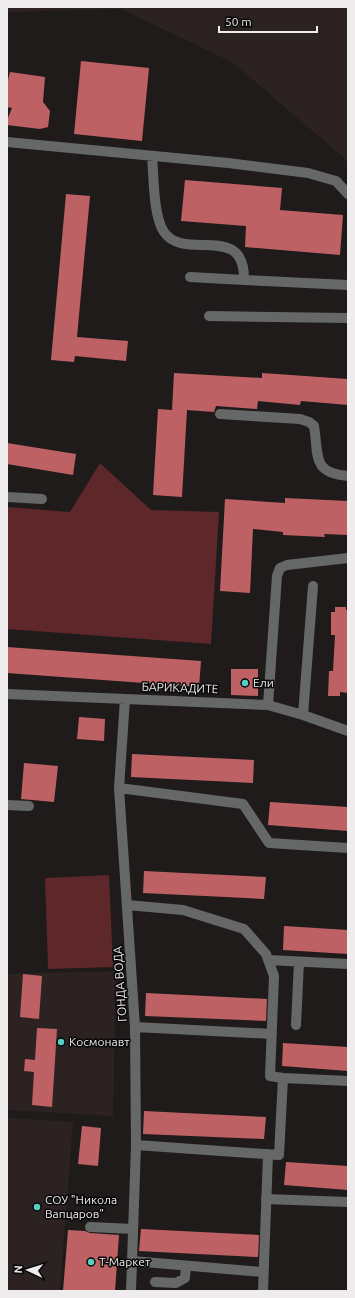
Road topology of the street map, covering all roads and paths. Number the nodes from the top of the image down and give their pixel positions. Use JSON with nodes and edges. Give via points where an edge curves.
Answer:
{"nodes":[{"id":1,"x":7,"y":142,"type":"edge"},
{"id":2,"x":152,"y":157,"type":"junction"},
{"id":3,"x":348,"y":194,"type":"edge"},
{"id":4,"x":190,"y":277,"type":"dead end"},
{"id":5,"x":244,"y":280,"type":"junction"},
{"id":6,"x":348,"y":285,"type":"edge"},
{"id":7,"x":210,"y":316,"type":"dead end"},
{"id":8,"x":348,"y":318,"type":"edge"},
{"id":9,"x":220,"y":414,"type":"dead end"},
{"id":10,"x":348,"y":476,"type":"edge"},
{"id":11,"x":7,"y":497,"type":"edge"},
{"id":12,"x":42,"y":499,"type":"dead end"},
{"id":13,"x":348,"y":558,"type":"edge"},
{"id":14,"x":313,"y":586,"type":"dead end"},
{"id":15,"x":7,"y":694,"type":"edge"},
{"id":16,"x":124,"y":699,"type":"junction"},
{"id":17,"x":268,"y":705,"type":"junction"},
{"id":18,"x":303,"y":715,"type":"junction"},
{"id":19,"x":348,"y":732,"type":"edge"},
{"id":20,"x":119,"y":788,"type":"junction"},
{"id":21,"x":7,"y":804,"type":"edge"},
{"id":22,"x":29,"y":806,"type":"dead end"},
{"id":23,"x":348,"y":848,"type":"edge"},
{"id":24,"x":127,"y":905,"type":"junction"},
{"id":25,"x":268,"y":960,"type":"junction"},
{"id":26,"x":299,"y":962,"type":"junction"},
{"id":27,"x":348,"y":964,"type":"edge"},
{"id":28,"x":296,"y":1025,"type":"dead end"},
{"id":29,"x":136,"y":1027,"type":"junction"},
{"id":30,"x":272,"y":1034,"type":"junction"},
{"id":31,"x":283,"y":1078,"type":"junction"},
{"id":32,"x":348,"y":1080,"type":"edge"},
{"id":33,"x":136,"y":1145,"type":"junction"},
{"id":34,"x":268,"y":1154,"type":"junction"},
{"id":35,"x":266,"y":1199,"type":"junction"},
{"id":36,"x":348,"y":1202,"type":"edge"},
{"id":37,"x":90,"y":1227,"type":"dead end"},
{"id":38,"x":133,"y":1229,"type":"junction"},
{"id":39,"x":132,"y":1261,"type":"junction"},
{"id":40,"x":186,"y":1266,"type":"junction"},
{"id":41,"x":263,"y":1272,"type":"junction"},
{"id":42,"x":155,"y":1282,"type":"dead end"},
{"id":43,"x":130,"y":1291,"type":"edge"},
{"id":44,"x":263,"y":1291,"type":"edge"}],
"edges":[{"from":1,"to":2,"type":"street"},
{"from":2,"to":3,"type":"street","via":[[308,173],[336,181]]},
{"from":2,"to":5,"type":"street","via":[[157,219],[164,233],[178,242],[229,247],[239,255],[244,268]]},
{"from":4,"to":5,"type":"street"},
{"from":5,"to":6,"type":"street"},
{"from":7,"to":8,"type":"street"},
{"from":9,"to":10,"type":"street","via":[[283,417],[309,422],[314,426],[317,455],[321,466],[327,472]]},
{"from":11,"to":12,"type":"street"},
{"from":13,"to":17,"type":"street","via":[[280,568],[277,576]]},
{"from":14,"to":18,"type":"street"},
{"from":15,"to":16,"type":"street","name":"БАРИКАДИТЕ"},
{"from":16,"to":17,"type":"street","name":"БАРИКАДИТЕ"},
{"from":16,"to":20,"type":"street","name":"ГОНДА ВОДА"},
{"from":17,"to":18,"type":"street","name":"БАРИКАДИТЕ"},
{"from":18,"to":19,"type":"street","name":"БАРИКАДИТЕ"},
{"from":20,"to":23,"type":"street","via":[[243,804],[269,843]]},
{"from":20,"to":24,"type":"street","name":"ГОНДА ВОДА"},
{"from":21,"to":22,"type":"street"},
{"from":24,"to":25,"type":"street","via":[[183,910],[244,929],[266,954]]},
{"from":24,"to":29,"type":"street","name":"ГОНДА ВОДА"},
{"from":25,"to":26,"type":"street"},
{"from":25,"to":30,"type":"street","via":[[274,976]]},
{"from":26,"to":27,"type":"street"},
{"from":26,"to":28,"type":"street"},
{"from":29,"to":30,"type":"street"},
{"from":29,"to":33,"type":"street","name":"ГОНДА ВОДА"},
{"from":30,"to":31,"type":"street","via":[[270,1076]]},
{"from":31,"to":32,"type":"street"},
{"from":31,"to":34,"type":"street","via":[[279,1155]]},
{"from":33,"to":34,"type":"street"},
{"from":33,"to":38,"type":"street","name":"ГОНДА ВОДА"},
{"from":34,"to":35,"type":"street"},
{"from":35,"to":36,"type":"street"},
{"from":35,"to":41,"type":"street"},
{"from":37,"to":38,"type":"street"},
{"from":38,"to":39,"type":"street","name":"ГОНДА ВОДА"},
{"from":39,"to":40,"type":"street"},
{"from":39,"to":43,"type":"street","name":"ГОНДА ВОДА"},
{"from":40,"to":41,"type":"street"},
{"from":40,"to":42,"type":"street","via":[[185,1278],[176,1283]]},
{"from":41,"to":44,"type":"street"}]}
